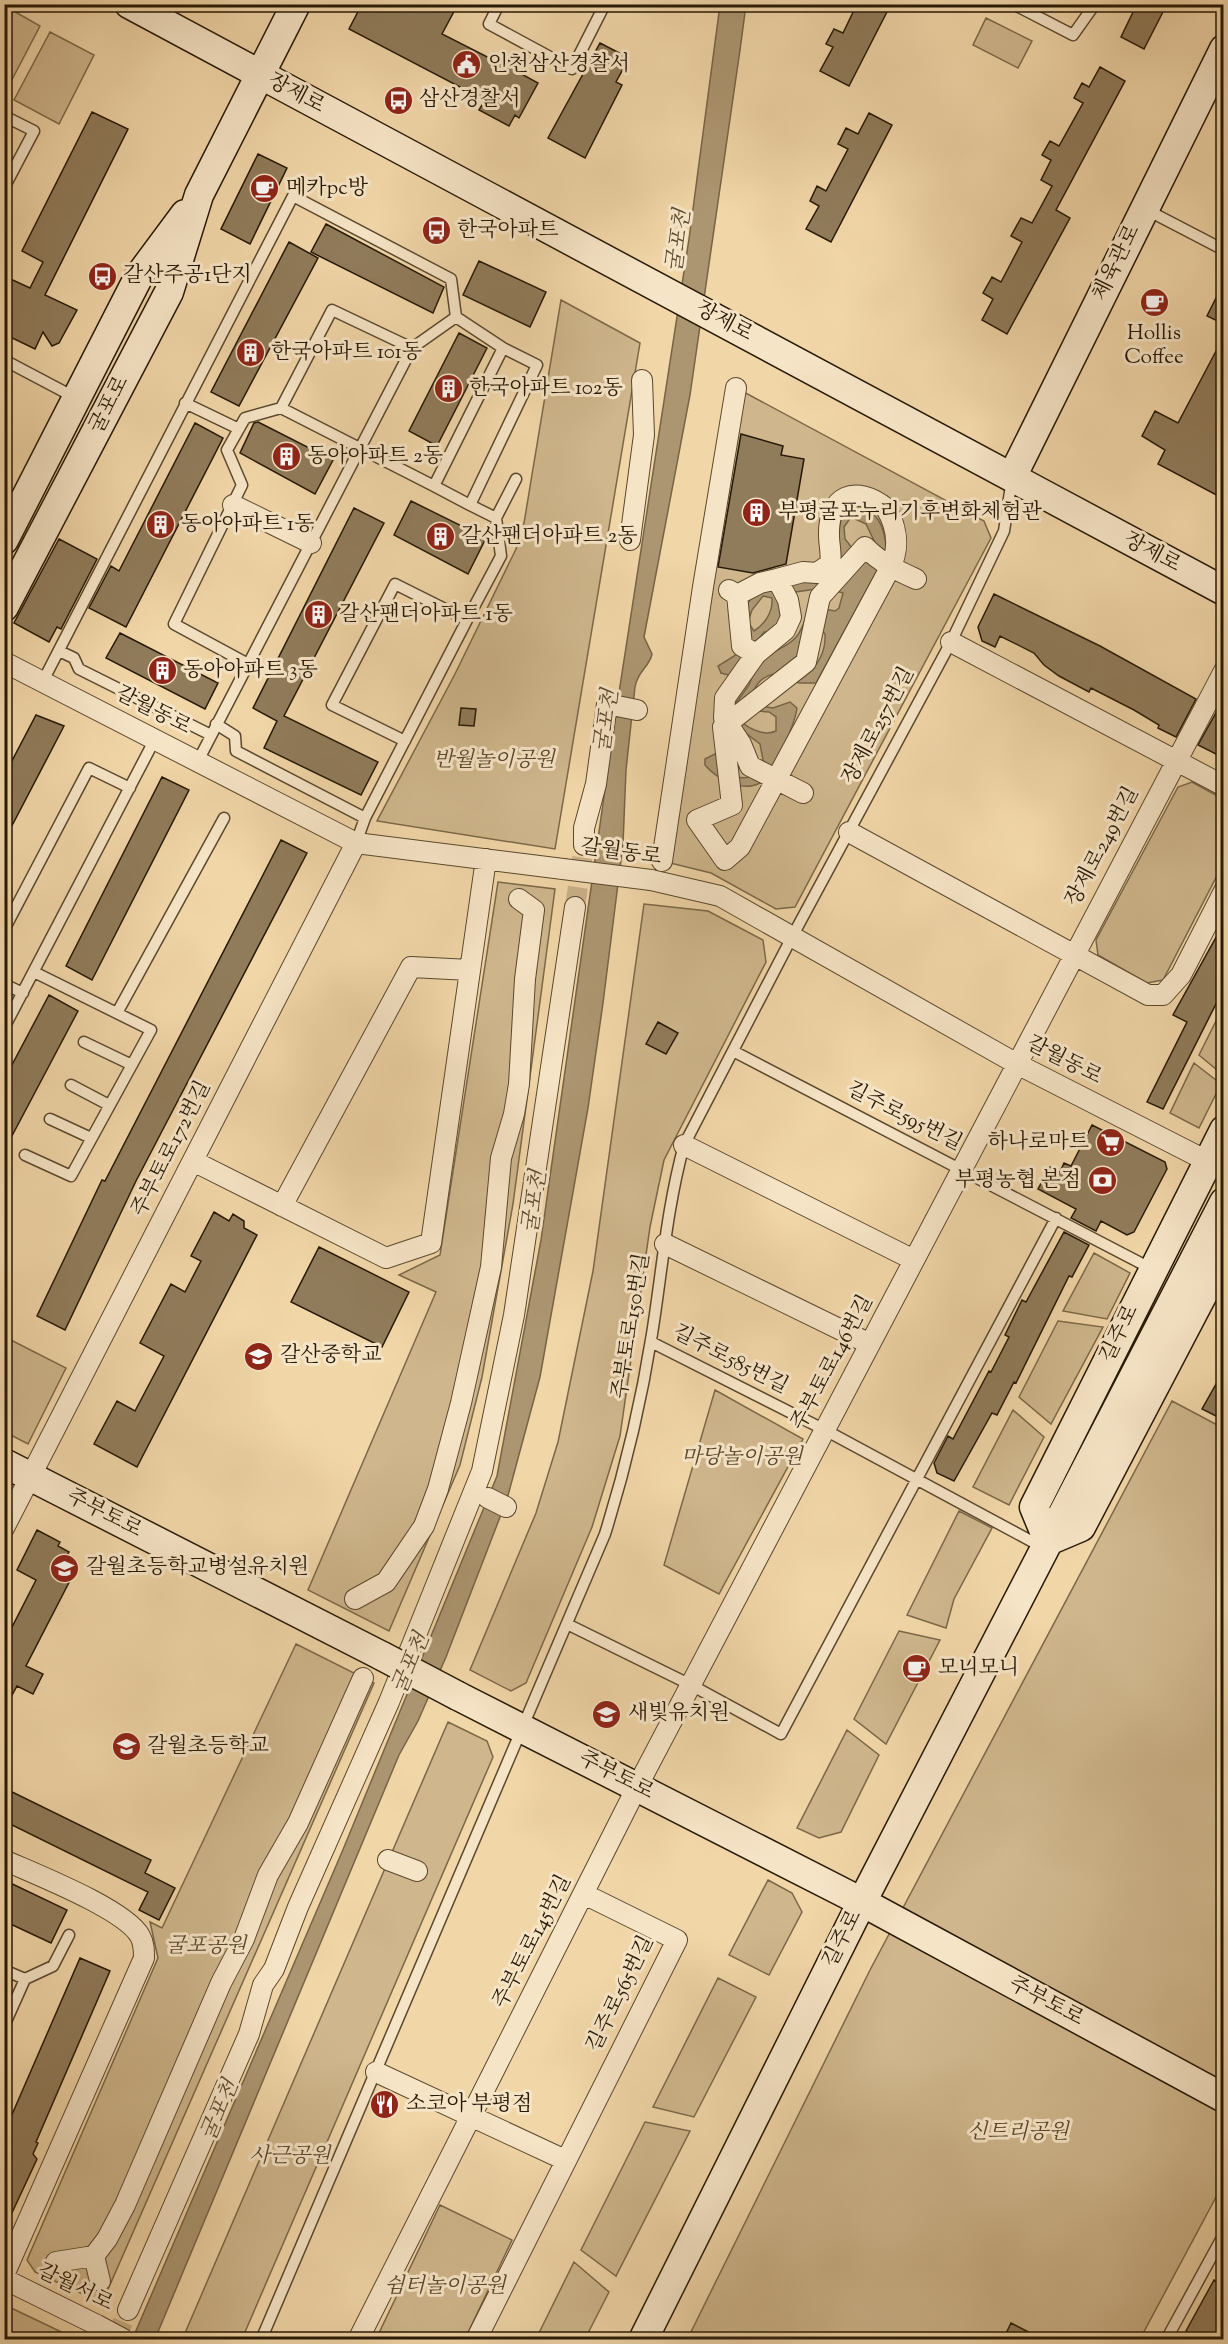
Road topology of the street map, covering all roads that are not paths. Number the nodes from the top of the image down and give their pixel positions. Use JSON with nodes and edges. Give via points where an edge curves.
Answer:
{"nodes":[{"id":1,"x":129,"y":4,"type":"edge"},
{"id":2,"x":296,"y":4,"type":"edge"},
{"id":3,"x":499,"y":4,"type":"edge"},
{"id":4,"x":605,"y":4,"type":"edge"},
{"id":5,"x":1013,"y":4,"type":"edge"},
{"id":6,"x":1095,"y":4,"type":"edge"},
{"id":7,"x":1224,"y":49,"type":"edge"},
{"id":8,"x":260,"y":74,"type":"junction"},
{"id":9,"x":4,"y":116,"type":"edge"},
{"id":10,"x":4,"y":188,"type":"edge"},
{"id":11,"x":199,"y":195,"type":"junction"},
{"id":12,"x":1144,"y":208,"type":"junction"},
{"id":13,"x":1224,"y":250,"type":"edge"},
{"id":14,"x":456,"y":317,"type":"junction"},
{"id":15,"x":412,"y":348,"type":"junction"},
{"id":16,"x":503,"y":348,"type":"junction"},
{"id":17,"x":4,"y":360,"type":"edge"},
{"id":18,"x":642,"y":380,"type":"dead end"},
{"id":19,"x":736,"y":388,"type":"dead end"},
{"id":20,"x":77,"y":398,"type":"junction"},
{"id":21,"x":185,"y":403,"type":"junction"},
{"id":22,"x":281,"y":408,"type":"junction"},
{"id":23,"x":239,"y":429,"type":"junction"},
{"id":24,"x":361,"y":450,"type":"junction"},
{"id":25,"x":1012,"y":477,"type":"junction"},
{"id":26,"x":516,"y":479,"type":"dead end"},
{"id":27,"x":434,"y":486,"type":"junction"},
{"id":28,"x":232,"y":505,"type":"junction"},
{"id":29,"x":470,"y":505,"type":"junction"},
{"id":30,"x":496,"y":518,"type":"junction"},
{"id":31,"x":4,"y":540,"type":"edge"},
{"id":32,"x":630,"y":540,"type":"dead end"},
{"id":33,"x":311,"y":543,"type":"junction"},
{"id":34,"x":877,"y":560,"type":"junction"},
{"id":35,"x":916,"y":579,"type":"dead end"},
{"id":36,"x":781,"y":588,"type":"junction"},
{"id":37,"x":1224,"y":591,"type":"edge"},
{"id":38,"x":4,"y":607,"type":"edge"},
{"id":39,"x":467,"y":620,"type":"junction"},
{"id":40,"x":951,"y":642,"type":"junction"},
{"id":41,"x":59,"y":651,"type":"junction"},
{"id":42,"x":750,"y":651,"type":"junction"},
{"id":43,"x":4,"y":662,"type":"edge"},
{"id":44,"x":248,"y":664,"type":"junction"},
{"id":45,"x":1224,"y":671,"type":"edge"},
{"id":46,"x":43,"y":681,"type":"junction"},
{"id":47,"x":637,"y":710,"type":"dead end"},
{"id":48,"x":741,"y":713,"type":"junction"},
{"id":49,"x":214,"y":730,"type":"junction"},
{"id":50,"x":155,"y":740,"type":"junction"},
{"id":51,"x":405,"y":741,"type":"junction"},
{"id":52,"x":198,"y":761,"type":"junction"},
{"id":53,"x":1174,"y":762,"type":"junction"},
{"id":54,"x":768,"y":776,"type":"junction"},
{"id":55,"x":1224,"y":786,"type":"edge"},
{"id":56,"x":130,"y":788,"type":"junction"},
{"id":57,"x":803,"y":793,"type":"dead end"},
{"id":58,"x":224,"y":818,"type":"dead end"},
{"id":59,"x":365,"y":818,"type":"junction"},
{"id":60,"x":849,"y":832,"type":"junction"},
{"id":61,"x":356,"y":843,"type":"junction"},
{"id":62,"x":584,"y":845,"type":"tunnel mouth"},
{"id":63,"x":486,"y":860,"type":"junction"},
{"id":64,"x":662,"y":861,"type":"dead end"},
{"id":65,"x":1224,"y":891,"type":"edge"},
{"id":66,"x":519,"y":899,"type":"dead end"},
{"id":67,"x":575,"y":907,"type":"tunnel mouth"},
{"id":68,"x":4,"y":930,"type":"edge"},
{"id":69,"x":792,"y":937,"type":"junction"},
{"id":70,"x":1074,"y":954,"type":"junction"},
{"id":71,"x":470,"y":970,"type":"junction"},
{"id":72,"x":34,"y":972,"type":"junction"},
{"id":73,"x":4,"y":984,"type":"edge"},
{"id":74,"x":23,"y":993,"type":"junction"},
{"id":75,"x":117,"y":1013,"type":"junction"},
{"id":76,"x":4,"y":1028,"type":"edge"},
{"id":77,"x":84,"y":1042,"type":"dead end"},
{"id":78,"x":733,"y":1051,"type":"junction"},
{"id":79,"x":1017,"y":1064,"type":"junction"},
{"id":80,"x":132,"y":1065,"type":"junction"},
{"id":81,"x":71,"y":1085,"type":"dead end"},
{"id":82,"x":110,"y":1105,"type":"junction"},
{"id":83,"x":50,"y":1119,"type":"dead end"},
{"id":84,"x":1224,"y":1130,"type":"edge"},
{"id":85,"x":92,"y":1138,"type":"junction"},
{"id":86,"x":684,"y":1145,"type":"junction"},
{"id":87,"x":25,"y":1155,"type":"dead end"},
{"id":88,"x":193,"y":1161,"type":"junction"},
{"id":89,"x":1207,"y":1161,"type":"junction"},
{"id":90,"x":962,"y":1169,"type":"junction"},
{"id":91,"x":1224,"y":1202,"type":"edge"},
{"id":92,"x":282,"y":1206,"type":"junction"},
{"id":93,"x":1056,"y":1218,"type":"junction"},
{"id":94,"x":665,"y":1244,"type":"junction"},
{"id":95,"x":1224,"y":1254,"type":"edge"},
{"id":96,"x":914,"y":1260,"type":"junction"},
{"id":97,"x":1152,"y":1269,"type":"junction"},
{"id":98,"x":651,"y":1342,"type":"junction"},
{"id":99,"x":870,"y":1344,"type":"junction"},
{"id":100,"x":825,"y":1430,"type":"junction"},
{"id":101,"x":4,"y":1463,"type":"edge"},
{"id":102,"x":31,"y":1477,"type":"junction"},
{"id":103,"x":918,"y":1480,"type":"junction"},
{"id":104,"x":488,"y":1498,"type":"dead end"},
{"id":105,"x":506,"y":1507,"type":"dead end"},
{"id":106,"x":4,"y":1528,"type":"edge"},
{"id":107,"x":1046,"y":1545,"type":"junction"},
{"id":108,"x":355,"y":1599,"type":"dead end"},
{"id":109,"x":567,"y":1624,"type":"junction"},
{"id":110,"x":363,"y":1678,"type":"dead end"},
{"id":111,"x":691,"y":1685,"type":"junction"},
{"id":112,"x":524,"y":1729,"type":"junction"},
{"id":113,"x":637,"y":1787,"type":"junction"},
{"id":114,"x":4,"y":1860,"type":"edge"},
{"id":115,"x":388,"y":1860,"type":"dead end"},
{"id":116,"x":417,"y":1871,"type":"dead end"},
{"id":117,"x":584,"y":1894,"type":"junction"},
{"id":118,"x":862,"y":1902,"type":"junction"},
{"id":119,"x":69,"y":1935,"type":"dead end"},
{"id":120,"x":4,"y":1970,"type":"edge"},
{"id":121,"x":25,"y":1979,"type":"junction"},
{"id":122,"x":5,"y":2022,"type":"edge"},
{"id":123,"x":376,"y":2072,"type":"junction"},
{"id":124,"x":1224,"y":2098,"type":"edge"},
{"id":125,"x":470,"y":2117,"type":"junction"},
{"id":126,"x":565,"y":2160,"type":"junction"},
{"id":127,"x":1224,"y":2234,"type":"edge"},
{"id":128,"x":94,"y":2256,"type":"junction"},
{"id":129,"x":56,"y":2262,"type":"dead end"},
{"id":130,"x":4,"y":2275,"type":"edge"},
{"id":131,"x":4,"y":2280,"type":"edge"},
{"id":132,"x":100,"y":2281,"type":"dead end"},
{"id":133,"x":128,"y":2310,"type":"tunnel mouth"},
{"id":134,"x":361,"y":2339,"type":"edge"},
{"id":135,"x":125,"y":2340,"type":"edge"},
{"id":136,"x":261,"y":2340,"type":"edge"},
{"id":137,"x":476,"y":2340,"type":"edge"},
{"id":138,"x":643,"y":2340,"type":"edge"},
{"id":139,"x":1166,"y":2340,"type":"edge"}],
"edges":[{"from":1,"to":8,"type":"main road","name":"장제로"},
{"from":2,"to":8,"type":"main road","name":"굴포로"},
{"from":3,"to":4,"type":"lane","via":[[489,24],[572,69]]},
{"from":5,"to":6,"type":"lane","via":[[1073,35]]},
{"from":7,"to":12,"type":"main road","name":"체육관로"},
{"from":8,"to":11,"type":"main road","name":"굴포로"},
{"from":8,"to":25,"type":"main road","name":"장제로"},
{"from":9,"to":10,"type":"lane","via":[[34,131]]},
{"from":11,"to":20,"type":"main road","name":"굴포로","via":[[139,276]]},
{"from":11,"to":38,"type":"main road","name":"굴포로","via":[[168,292]]},
{"from":12,"to":13,"type":"lane"},
{"from":12,"to":25,"type":"main road","name":"체육관로"},
{"from":14,"to":15,"type":"lane"},
{"from":14,"to":16,"type":"lane"},
{"from":14,"to":21,"type":"lane","via":[[452,279],[293,196]]},
{"from":15,"to":22,"type":"lane","via":[[332,310]]},
{"from":15,"to":24,"type":"lane"},
{"from":16,"to":27,"type":"lane"},
{"from":16,"to":29,"type":"lane","via":[[537,365]]},
{"from":17,"to":20,"type":"lane"},
{"from":18,"to":32,"type":"street","via":[[644,435]]},
{"from":19,"to":64,"type":"street"},
{"from":20,"to":31,"type":"main road","name":"굴포로"},
{"from":21,"to":23,"type":"lane"},
{"from":21,"to":41,"type":"lane"},
{"from":22,"to":23,"type":"lane","via":[[245,418]]},
{"from":22,"to":24,"type":"lane"},
{"from":23,"to":28,"type":"lane","via":[[228,450],[242,485]]},
{"from":24,"to":27,"type":"lane"},
{"from":24,"to":33,"type":"lane"},
{"from":25,"to":37,"type":"main road","name":"장제로"},
{"from":25,"to":40,"type":"lane","name":"장제로257번길","via":[[1004,531]]},
{"from":26,"to":30,"type":"lane"},
{"from":27,"to":29,"type":"lane"},
{"from":28,"to":33,"type":"street"},
{"from":28,"to":44,"type":"lane","via":[[174,624]]},
{"from":29,"to":30,"type":"lane"},
{"from":30,"to":39,"type":"lane","via":[[501,556]]},
{"from":33,"to":44,"type":"lane"},
{"from":34,"to":35,"type":"street"},
{"from":34,"to":36,"type":"street","via":[[894,560],[896,540],[891,518],[879,502],[850,494],[836,506],[830,524],[830,564],[824,571],[803,572]]},
{"from":34,"to":48,"type":"street","via":[[821,597],[806,662]]},
{"from":34,"to":54,"type":"street"},
{"from":36,"to":42,"type":"street","via":[[791,617],[785,630]]},
{"from":36,"to":42,"type":"street","via":[[760,584],[733,592]]},
{"from":39,"to":51,"type":"lane"},
{"from":39,"to":51,"type":"lane","via":[[395,584],[332,705]]},
{"from":40,"to":53,"type":"street"},
{"from":40,"to":60,"type":"lane","name":"장제로257번길"},
{"from":41,"to":46,"type":"lane"},
{"from":41,"to":49,"type":"lane","via":[[74,658],[79,669]]},
{"from":42,"to":48,"type":"street","via":[[724,698],[724,718]]},
{"from":43,"to":46,"type":"street","name":"갈월동로"},
{"from":44,"to":49,"type":"lane"},
{"from":45,"to":53,"type":"street","name":"장제로249번길"},
{"from":46,"to":50,"type":"street","name":"갈월동로"},
{"from":47,"to":62,"type":"street","via":[[608,704]]},
{"from":48,"to":54,"type":"street","via":[[741,744],[750,766]]},
{"from":48,"to":54,"type":"street","via":[[723,727],[732,805],[697,820],[725,860],[740,847]]},
{"from":49,"to":52,"type":"lane"},
{"from":49,"to":59,"type":"lane","via":[[235,736],[236,751]]},
{"from":50,"to":52,"type":"street","name":"갈월동로"},
{"from":50,"to":56,"type":"lane"},
{"from":51,"to":59,"type":"lane"},
{"from":52,"to":61,"type":"street","name":"갈월동로"},
{"from":53,"to":55,"type":"street"},
{"from":53,"to":70,"type":"street","name":"장제로249번길"},
{"from":54,"to":57,"type":"street"},
{"from":56,"to":68,"type":"lane","via":[[89,768]]},
{"from":56,"to":72,"type":"lane"},
{"from":58,"to":75,"type":"lane"},
{"from":59,"to":61,"type":"lane"},
{"from":60,"to":69,"type":"lane","name":"장제로257번길"},
{"from":60,"to":70,"type":"street"},
{"from":61,"to":63,"type":"street","name":"갈월동로"},
{"from":61,"to":88,"type":"street","name":"주부토로172번길"},
{"from":63,"to":69,"type":"street","name":"갈월동로","bridge":true,"via":[[651,880],[720,897]]},
{"from":63,"to":71,"type":"street"},
{"from":65,"to":70,"type":"street","via":[[1181,975],[1163,995],[1149,994]]},
{"from":66,"to":108,"type":"street","via":[[534,910],[525,979],[519,1084],[501,1158],[491,1267],[476,1308],[461,1403],[424,1526],[386,1582]]},
{"from":67,"to":133,"type":"street","via":[[514,1315],[482,1471],[389,1702],[274,1969],[262,1985],[249,2034]]},
{"from":69,"to":78,"type":"lane","name":"주부토로150번길"},
{"from":69,"to":79,"type":"street","name":"갈월동로"},
{"from":70,"to":79,"type":"street","name":"장제로249번길"},
{"from":71,"to":92,"type":"street","via":[[411,967]]},
{"from":71,"to":92,"type":"street","via":[[431,1243],[386,1258]]},
{"from":72,"to":74,"type":"lane"},
{"from":72,"to":75,"type":"lane"},
{"from":73,"to":74,"type":"lane"},
{"from":74,"to":76,"type":"lane"},
{"from":75,"to":80,"type":"lane","via":[[151,1030]]},
{"from":77,"to":80,"type":"lane"},
{"from":78,"to":86,"type":"lane","name":"주부토로150번길"},
{"from":78,"to":90,"type":"lane","name":"길주로595번길"},
{"from":79,"to":89,"type":"street","name":"갈월동로"},
{"from":79,"to":90,"type":"street","name":"주부토로146번길"},
{"from":80,"to":82,"type":"lane"},
{"from":81,"to":82,"type":"lane"},
{"from":82,"to":85,"type":"lane"},
{"from":83,"to":85,"type":"lane"},
{"from":84,"to":89,"type":"main road","name":"길주로"},
{"from":85,"to":87,"type":"lane","via":[[71,1176]]},
{"from":86,"to":94,"type":"lane","name":"주부토로150번길"},
{"from":86,"to":96,"type":"street"},
{"from":88,"to":92,"type":"street"},
{"from":88,"to":102,"type":"street","name":"주부토로172번길"},
{"from":89,"to":97,"type":"main road","name":"길주로"},
{"from":90,"to":93,"type":"lane","name":"길주로595번길"},
{"from":90,"to":96,"type":"street","name":"주부토로146번길"},
{"from":91,"to":107,"type":"main road","name":"길주로"},
{"from":93,"to":97,"type":"lane","name":"길주로595번길"},
{"from":93,"to":103,"type":"lane"},
{"from":94,"to":98,"type":"lane","name":"주부토로150번길"},
{"from":94,"to":99,"type":"street"},
{"from":95,"to":107,"type":"main road","via":[[1081,1527]]},
{"from":96,"to":99,"type":"street","name":"주부토로146번길"},
{"from":97,"to":107,"type":"main road","name":"길주로","via":[[1034,1507]]},
{"from":98,"to":100,"type":"lane","name":"길주로585번길"},
{"from":98,"to":109,"type":"lane","name":"주부토로150번길","via":[[632,1447],[605,1534]]},
{"from":99,"to":100,"type":"street","name":"주부토로146번길"},
{"from":100,"to":103,"type":"lane","name":"길주로585번길"},
{"from":100,"to":111,"type":"street","name":"주부토로146번길"},
{"from":101,"to":102,"type":"main road","name":"주부토로"},
{"from":102,"to":106,"type":"street","name":"주부토로172번길"},
{"from":102,"to":112,"type":"main road","name":"주부토로","bridge":true},
{"from":103,"to":107,"type":"lane","name":"길주로585번길"},
{"from":103,"to":111,"type":"lane","via":[[781,1734]]},
{"from":104,"to":105,"type":"street"},
{"from":107,"to":118,"type":"main road","name":"길주로"},
{"from":109,"to":111,"type":"lane"},
{"from":109,"to":112,"type":"lane","name":"주부토로150번길"},
{"from":110,"to":128,"type":"street","via":[[298,1823],[268,1875],[244,1939],[135,2185]]},
{"from":111,"to":113,"type":"street","name":"주부토로146번길"},
{"from":112,"to":113,"type":"main road","name":"주부토로"},
{"from":112,"to":123,"type":"lane","name":"주부토로150번길"},
{"from":113,"to":117,"type":"street","name":"주부토로145번길"},
{"from":113,"to":118,"type":"main road","name":"주부토로"},
{"from":114,"to":130,"type":"street","via":[[123,1917],[139,1935],[144,1959]]},
{"from":115,"to":116,"type":"street"},
{"from":117,"to":125,"type":"street","name":"주부토로145번길"},
{"from":117,"to":126,"type":"street","name":"길주로565번길","via":[[677,1940]]},
{"from":118,"to":124,"type":"main road","name":"주부토로"},
{"from":118,"to":138,"type":"main road","name":"길주로"},
{"from":119,"to":121,"type":"lane","via":[[53,1966]]},
{"from":120,"to":121,"type":"lane"},
{"from":121,"to":122,"type":"lane"},
{"from":123,"to":125,"type":"street"},
{"from":123,"to":136,"type":"lane","name":"주부토로150번길"},
{"from":125,"to":126,"type":"street"},
{"from":125,"to":134,"type":"street","name":"주부토로145번길"},
{"from":126,"to":137,"type":"street"},
{"from":127,"to":139,"type":"lane"},
{"from":128,"to":129,"type":"street"},
{"from":128,"to":132,"type":"street"},
{"from":131,"to":135,"type":"street","name":"갈월서로","bridge":true}]}
